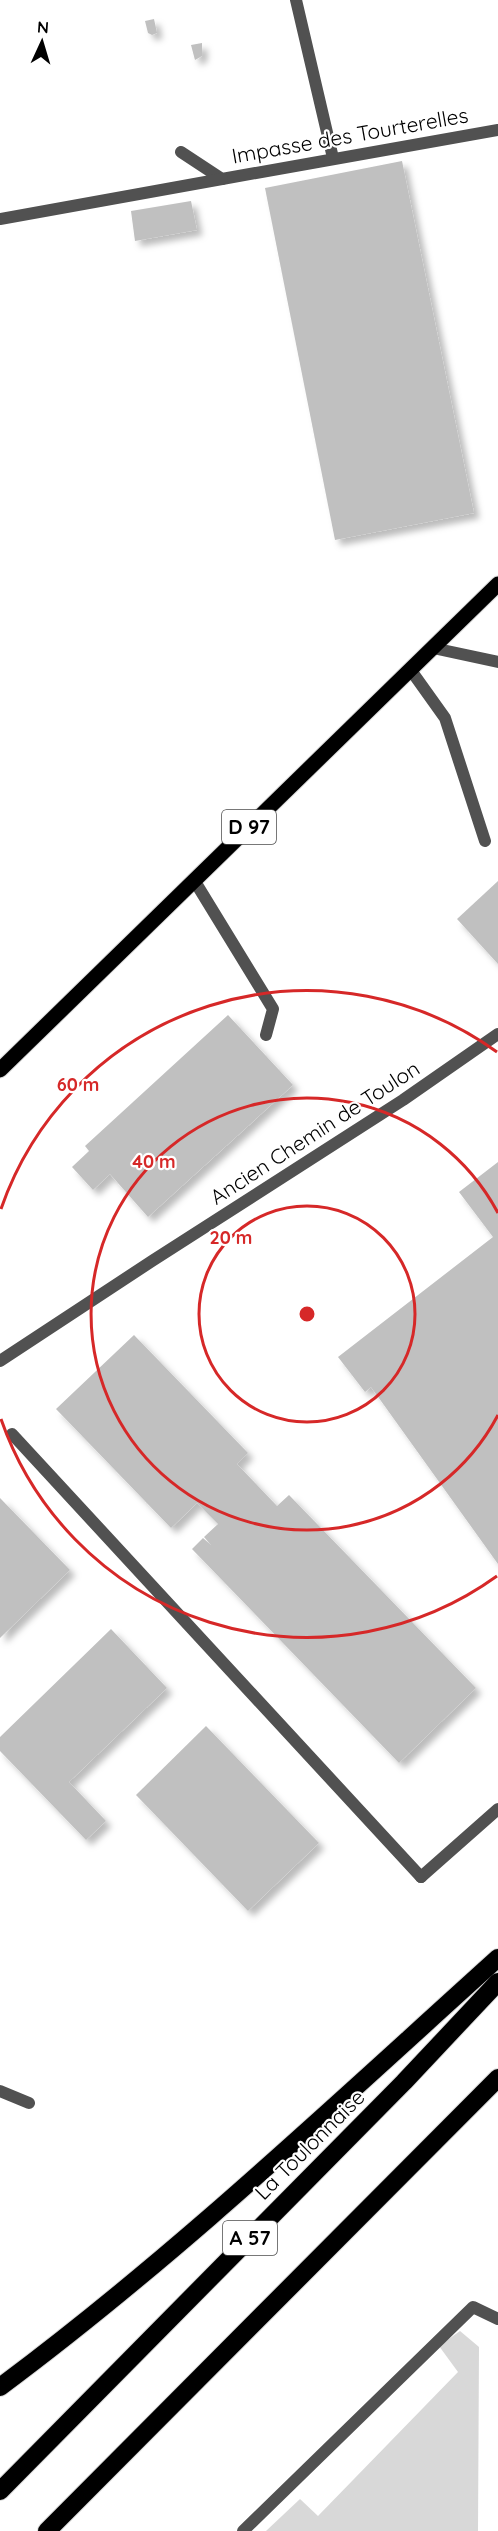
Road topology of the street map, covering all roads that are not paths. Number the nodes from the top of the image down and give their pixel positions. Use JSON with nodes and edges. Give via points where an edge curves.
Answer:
{"nodes":[{"id":1,"x":297,"y":0,"type":"edge"},
{"id":2,"x":498,"y":130,"type":"edge"},
{"id":3,"x":181,"y":152,"type":"dead end"},
{"id":4,"x":333,"y":158,"type":"junction"},
{"id":5,"x":222,"y":179,"type":"junction"},
{"id":6,"x":0,"y":219,"type":"edge"},
{"id":7,"x":498,"y":584,"type":"edge"},
{"id":8,"x":433,"y":648,"type":"junction"},
{"id":9,"x":498,"y":662,"type":"edge"},
{"id":10,"x":410,"y":669,"type":"junction"},
{"id":11,"x":485,"y":841,"type":"dead end"},
{"id":12,"x":194,"y":880,"type":"junction"},
{"id":13,"x":498,"y":1034,"type":"edge"},
{"id":14,"x":266,"y":1035,"type":"dead end"},
{"id":15,"x":0,"y":1070,"type":"edge"},
{"id":16,"x":0,"y":1361,"type":"edge"},
{"id":17,"x":12,"y":1434,"type":"dead end"},
{"id":18,"x":498,"y":1809,"type":"edge"},
{"id":19,"x":498,"y":1958,"type":"edge"},
{"id":20,"x":498,"y":1982,"type":"edge"},
{"id":21,"x":498,"y":2078,"type":"edge"},
{"id":22,"x":0,"y":2091,"type":"edge"},
{"id":23,"x":29,"y":2103,"type":"dead end"},
{"id":24,"x":498,"y":2319,"type":"edge"},
{"id":25,"x":0,"y":2387,"type":"edge"},
{"id":26,"x":0,"y":2491,"type":"edge"},
{"id":27,"x":47,"y":2531,"type":"edge"},
{"id":28,"x":243,"y":2531,"type":"edge"}],
"edges":[{"from":1,"to":4,"type":"street"},
{"from":2,"to":4,"type":"street","name":"Impasse des Tourterelles"},
{"from":3,"to":5,"type":"street","name":"Impasse des Tourterelles"},
{"from":4,"to":5,"type":"street","name":"Impasse des Tourterelles"},
{"from":5,"to":6,"type":"street"},
{"from":7,"to":8,"type":"main road","number":"D 97"},
{"from":8,"to":9,"type":"street"},
{"from":8,"to":10,"type":"main road","number":"D 97"},
{"from":10,"to":11,"type":"street","via":[[445,718]]},
{"from":10,"to":12,"type":"main road","number":"D 97"},
{"from":12,"to":14,"type":"street","via":[[273,1009]]},
{"from":12,"to":15,"type":"main road","number":"D 97"},
{"from":13,"to":16,"type":"street","name":"Ancien Chemin de Toulon","via":[[404,1100]]},
{"from":17,"to":18,"type":"street","via":[[421,1877]]},
{"from":19,"to":25,"type":"highway","via":[[200,2223],[66,2337]]},
{"from":20,"to":26,"type":"highway","name":"La Toulonnaise","number":"A 57"},
{"from":21,"to":27,"type":"highway"},
{"from":22,"to":23,"type":"street"},
{"from":24,"to":28,"type":"street","via":[[473,2307]]}]}
